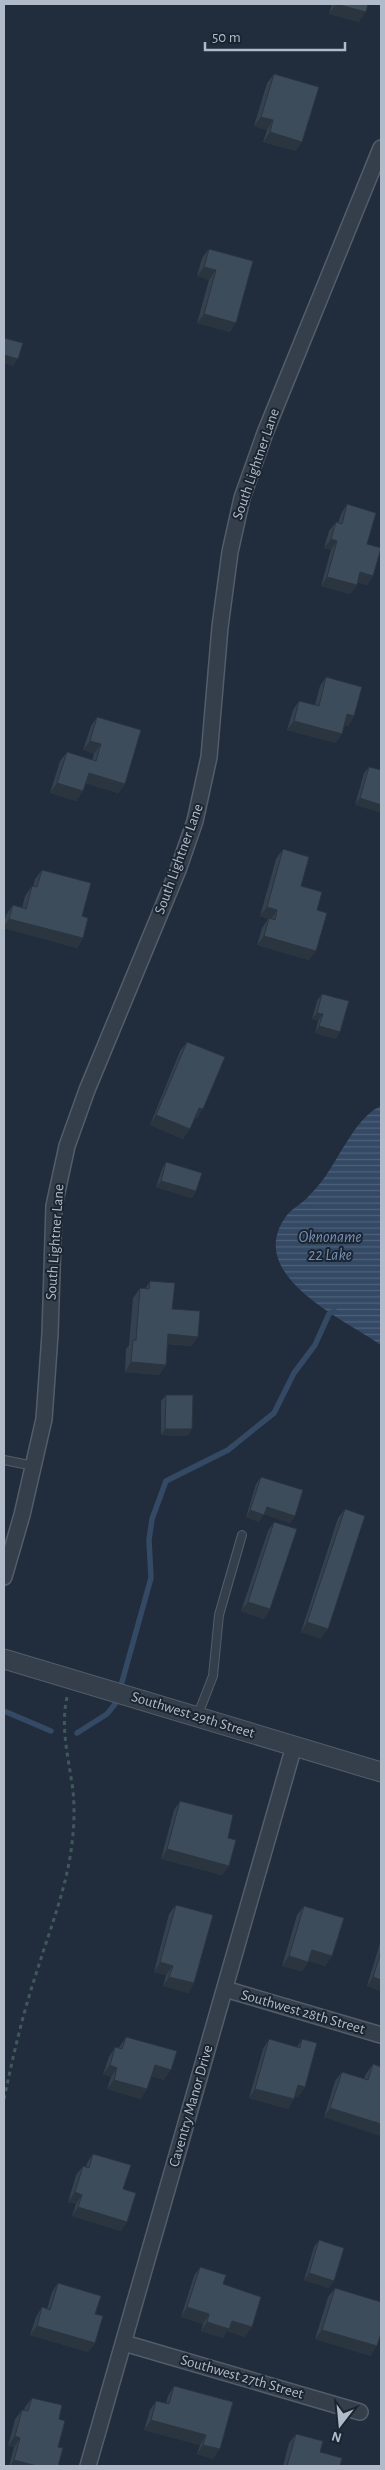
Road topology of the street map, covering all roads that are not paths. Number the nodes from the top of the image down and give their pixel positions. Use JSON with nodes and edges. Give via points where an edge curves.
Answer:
{"nodes":[{"id":1,"x":381,"y":148,"type":"edge"},
{"id":2,"x":4,"y":1460,"type":"edge"},
{"id":3,"x":34,"y":1466,"type":"junction"},
{"id":4,"x":242,"y":1534,"type":"dead end"},
{"id":5,"x":7,"y":1553,"type":"edge"},
{"id":6,"x":4,"y":1577,"type":"edge"},
{"id":7,"x":4,"y":1659,"type":"edge"},
{"id":8,"x":197,"y":1717,"type":"junction"},
{"id":9,"x":294,"y":1746,"type":"junction"},
{"id":10,"x":381,"y":1772,"type":"edge"},
{"id":11,"x":224,"y":1989,"type":"junction"},
{"id":12,"x":381,"y":2035,"type":"edge"},
{"id":13,"x":124,"y":2343,"type":"junction"},
{"id":14,"x":360,"y":2412,"type":"dead end"},
{"id":15,"x":88,"y":2466,"type":"edge"}],
"edges":[{"from":1,"to":3,"type":"street","name":"South Lightner Lane","via":[[242,498],[230,552],[220,627],[209,757],[195,821],[67,1146],[54,1206],[48,1390]]},
{"from":2,"to":3,"type":"lane"},
{"from":3,"to":5,"type":"street","name":"South Lightner Lane"},
{"from":4,"to":8,"type":"lane","via":[[219,1614],[213,1676]]},
{"from":5,"to":6,"type":"street","name":"South Lightner Lane"},
{"from":7,"to":8,"type":"street","name":"Southwest 29th Street"},
{"from":8,"to":9,"type":"street","name":"Southwest 29th Street"},
{"from":9,"to":10,"type":"street","name":"Southwest 29th Street"},
{"from":9,"to":11,"type":"street","name":"Caventry Manor Drive"},
{"from":11,"to":12,"type":"street","name":"Southwest 28th Street"},
{"from":11,"to":13,"type":"street","name":"Caventry Manor Drive"},
{"from":13,"to":14,"type":"street","name":"Southwest 27th Street"},
{"from":13,"to":15,"type":"street","name":"Caventry Manor Drive"}]}
